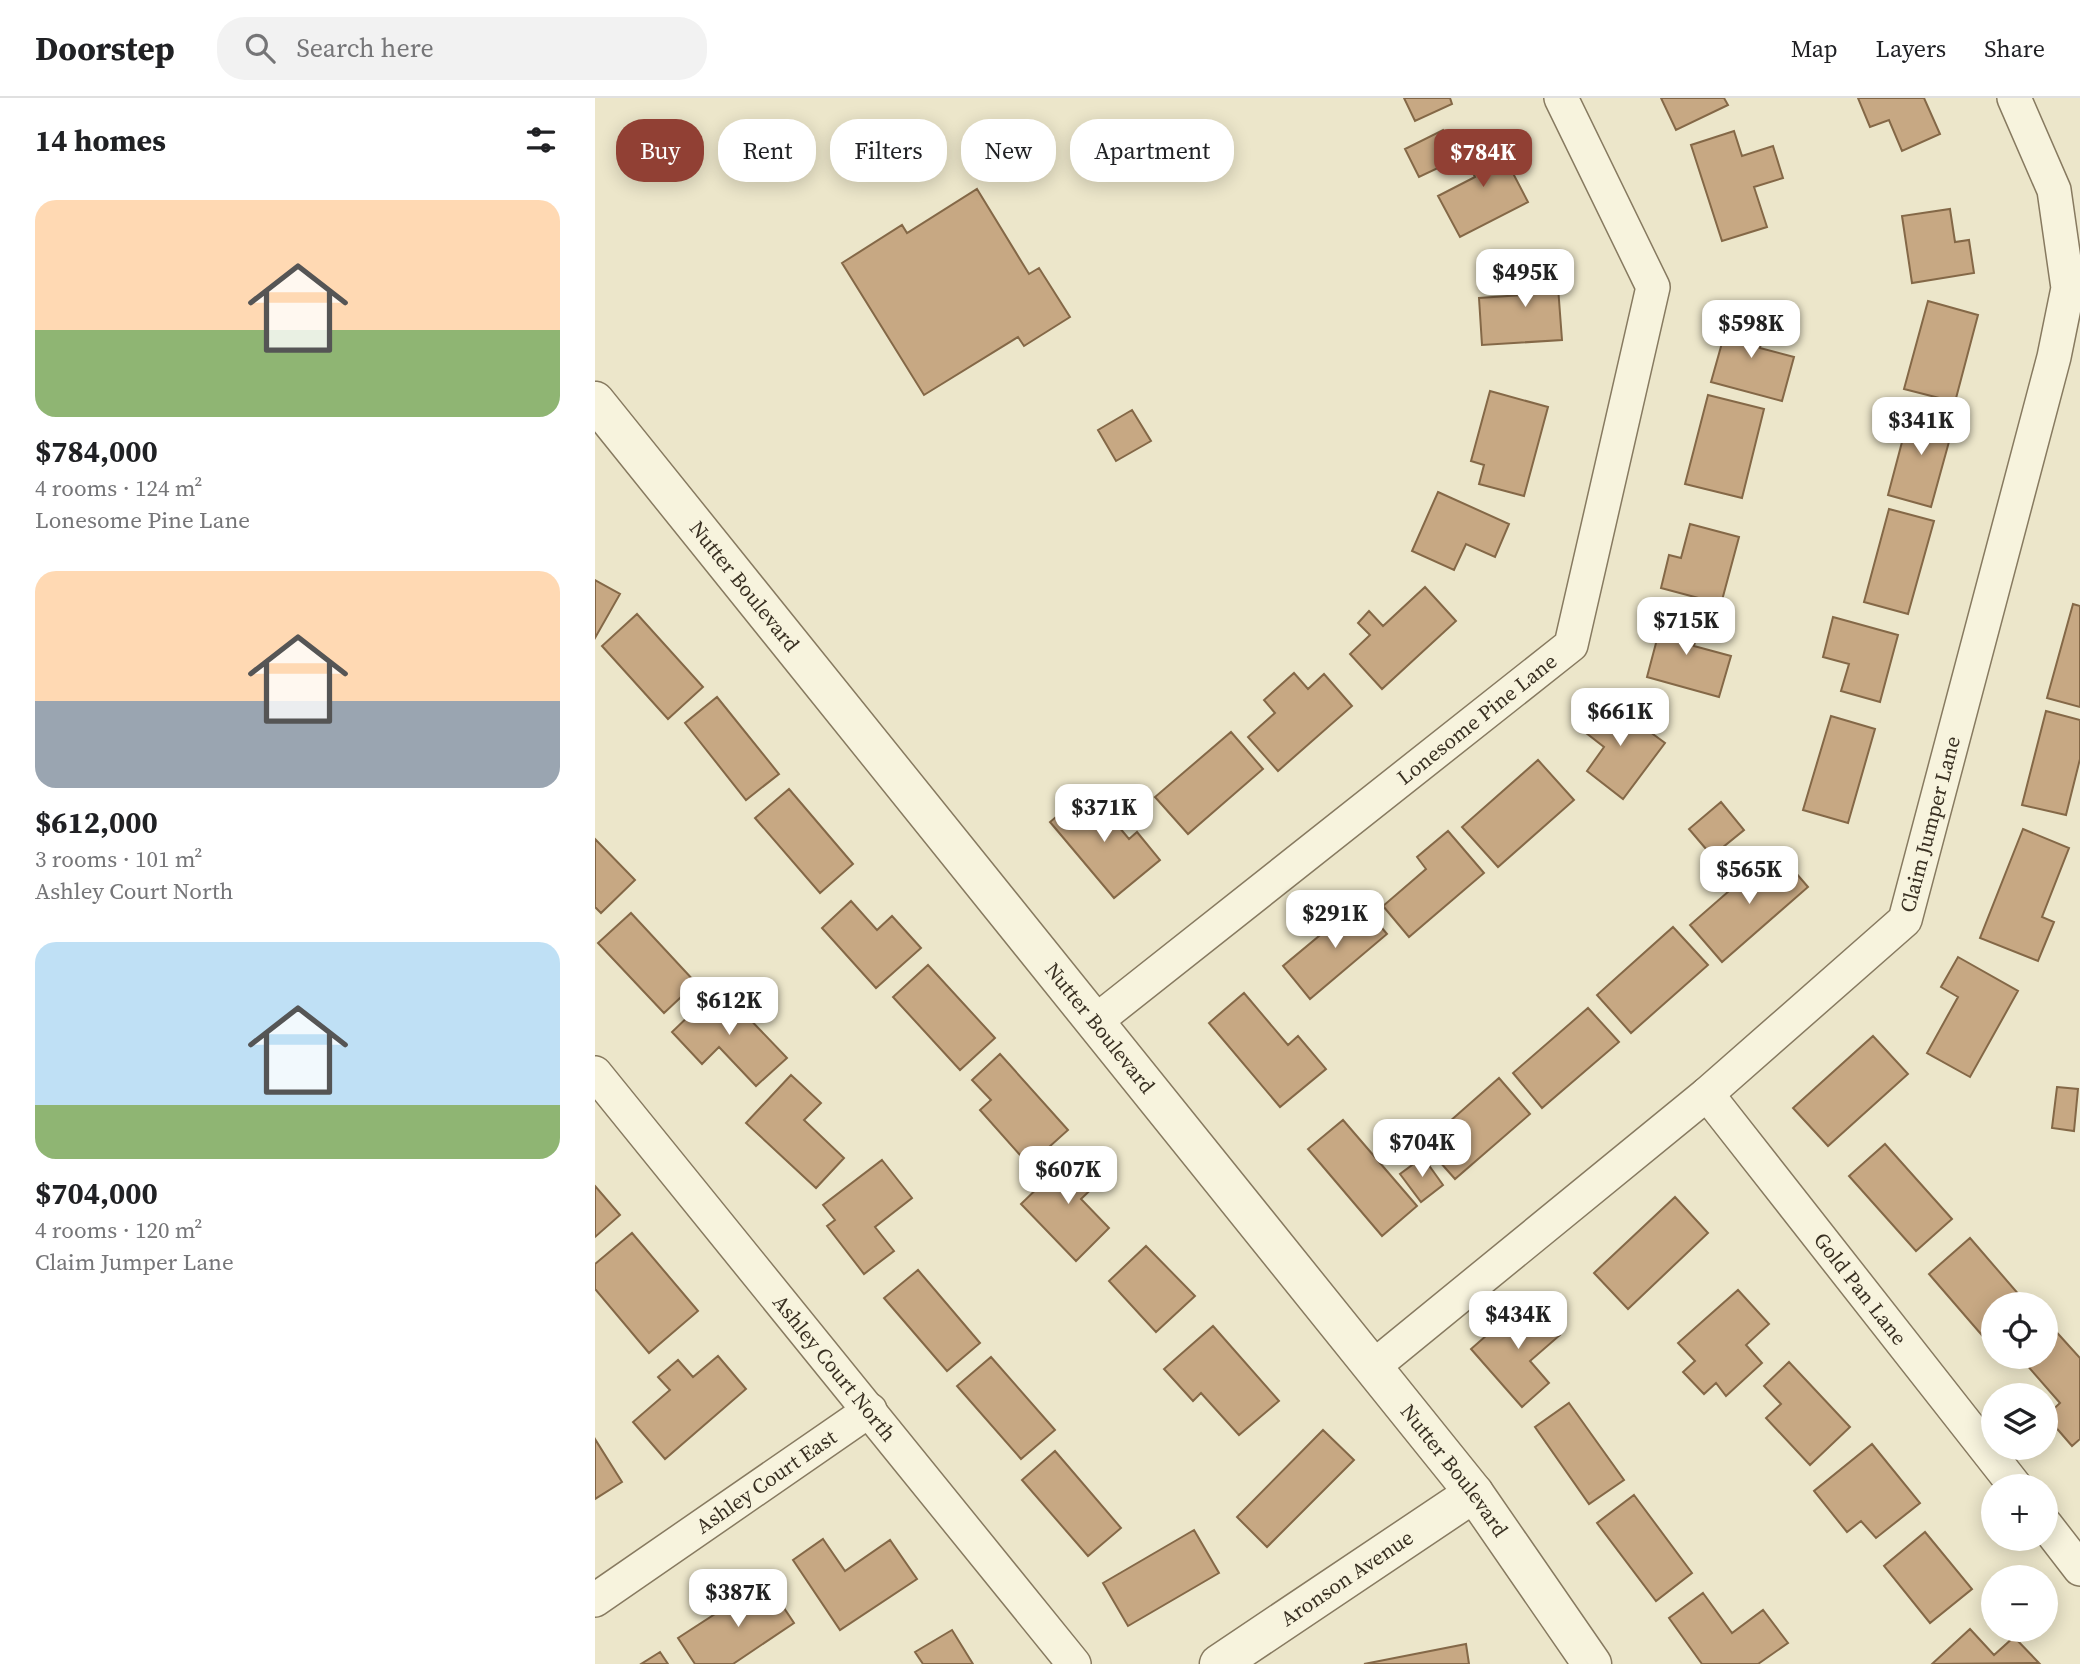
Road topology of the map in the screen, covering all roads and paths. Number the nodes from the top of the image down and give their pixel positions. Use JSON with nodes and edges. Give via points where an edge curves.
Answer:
{"nodes":[{"id":1,"x":1561,"y":98,"type":"edge"},
{"id":2,"x":2027,"y":102,"type":"edge"},
{"id":3,"x":595,"y":401,"type":"edge"},
{"id":4,"x":1096,"y":1021,"type":"junction"},
{"id":5,"x":595,"y":1073,"type":"edge"},
{"id":6,"x":1707,"y":1094,"type":"junction"},
{"id":7,"x":1373,"y":1367,"type":"junction"},
{"id":8,"x":870,"y":1410,"type":"junction"},
{"id":9,"x":2006,"y":1474,"type":"edge"},
{"id":10,"x":1474,"y":1493,"type":"junction"},
{"id":11,"x":2058,"y":1541,"type":"edge"},
{"id":12,"x":2080,"y":1569,"type":"edge"},
{"id":13,"x":595,"y":1600,"type":"edge"},
{"id":14,"x":1073,"y":1664,"type":"edge"},
{"id":15,"x":1219,"y":1664,"type":"edge"},
{"id":16,"x":1592,"y":1664,"type":"edge"}],
"edges":[{"from":1,"to":4,"type":"street","name":"Lonesome Pine Lane","via":[[1653,287],[1571,645]]},
{"from":2,"to":6,"type":"street","name":"Claim Jumper Lane","via":[[2054,190],[2068,288],[2054,358],[1905,920]]},
{"from":3,"to":4,"type":"street","name":"Nutter Boulevard"},
{"from":4,"to":7,"type":"street","name":"Nutter Boulevard"},
{"from":5,"to":8,"type":"street","name":"Ashley Court North"},
{"from":6,"to":7,"type":"street","name":"Claim Jumper Lane"},
{"from":6,"to":9,"type":"street","name":"Gold Pan Lane"},
{"from":7,"to":10,"type":"street","name":"Nutter Boulevard"},
{"from":8,"to":13,"type":"street","name":"Ashley Court East"},
{"from":8,"to":14,"type":"street","name":"Ashley Court North"},
{"from":10,"to":15,"type":"street","name":"Aronson Avenue"},
{"from":10,"to":16,"type":"street","name":"Nutter Boulevard"},
{"from":11,"to":12,"type":"street"}]}
